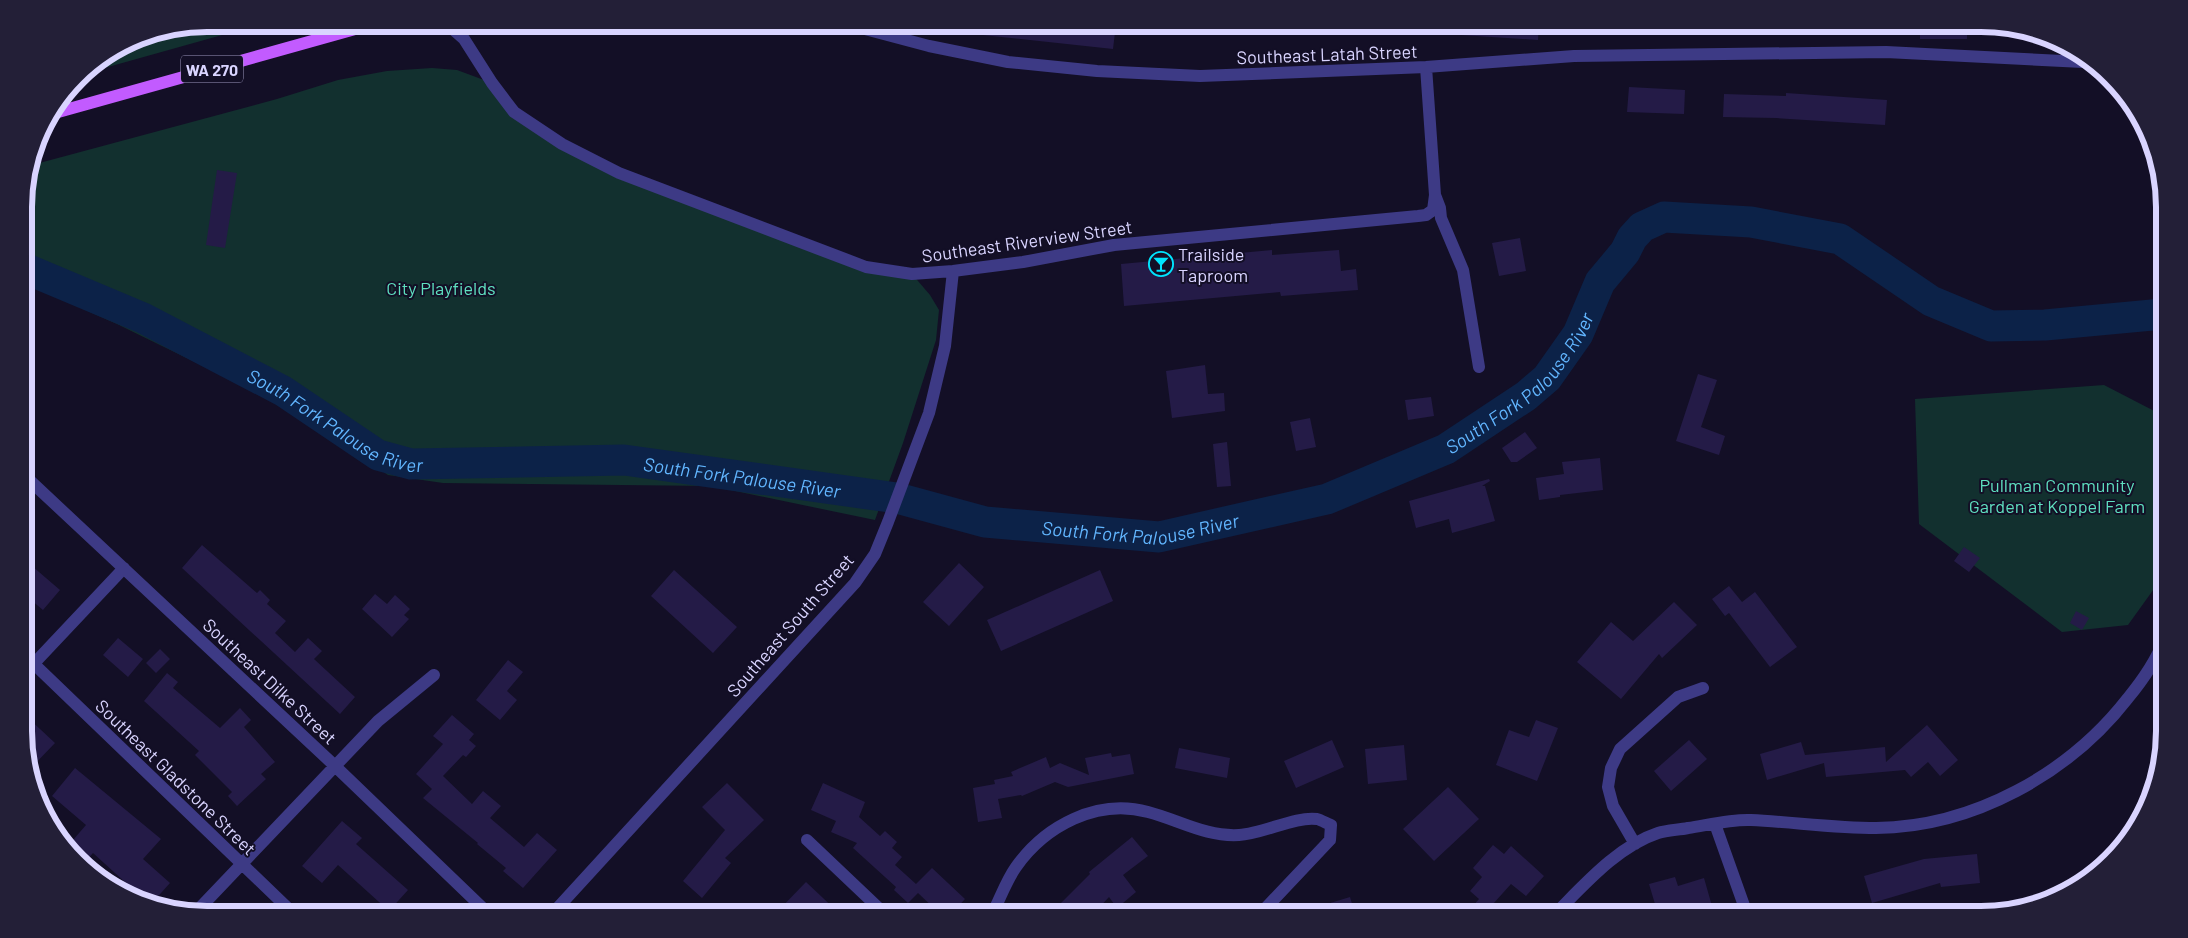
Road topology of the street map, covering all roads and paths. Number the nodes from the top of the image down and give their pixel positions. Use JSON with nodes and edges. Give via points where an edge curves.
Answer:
{"nodes":[{"id":1,"x":341,"y":33,"type":"edge"},
{"id":2,"x":457,"y":33,"type":"edge"},
{"id":3,"x":879,"y":33,"type":"edge"},
{"id":4,"x":2076,"y":62,"type":"edge"},
{"id":5,"x":1426,"y":67,"type":"junction"},
{"id":6,"x":61,"y":111,"type":"edge"},
{"id":7,"x":1435,"y":195,"type":"junction"},
{"id":8,"x":953,"y":271,"type":"junction"},
{"id":9,"x":1479,"y":366,"type":"dead end"},
{"id":10,"x":32,"y":483,"type":"edge"},
{"id":11,"x":124,"y":568,"type":"junction"},
{"id":12,"x":2156,"y":655,"type":"edge"},
{"id":13,"x":32,"y":665,"type":"edge"},
{"id":14,"x":32,"y":671,"type":"edge"},
{"id":15,"x":434,"y":675,"type":"dead end"},
{"id":16,"x":1703,"y":688,"type":"dead end"},
{"id":17,"x":335,"y":766,"type":"junction"},
{"id":18,"x":1715,"y":824,"type":"junction"},
{"id":19,"x":807,"y":840,"type":"dead end"},
{"id":20,"x":1634,"y":844,"type":"junction"},
{"id":21,"x":241,"y":864,"type":"junction"},
{"id":22,"x":1268,"y":905,"type":"edge"},
{"id":23,"x":1564,"y":905,"type":"edge"},
{"id":24,"x":1744,"y":905,"type":"edge"},
{"id":25,"x":202,"y":906,"type":"edge"},
{"id":26,"x":285,"y":906,"type":"edge"},
{"id":27,"x":481,"y":906,"type":"edge"},
{"id":28,"x":560,"y":906,"type":"edge"},
{"id":29,"x":876,"y":906,"type":"edge"},
{"id":30,"x":996,"y":906,"type":"edge"}],
"edges":[{"from":1,"to":6,"type":"main road","number":"WA 270"},
{"from":2,"to":8,"type":"street","name":"Southeast Riverview Street","via":[[514,112],[562,144],[619,173],[866,267],[912,274]]},
{"from":3,"to":5,"type":"street","name":"Southeast Latah Street","via":[[1008,62],[1097,71],[1200,76]]},
{"from":4,"to":5,"type":"street","name":"Southeast Latah Street","via":[[1886,52],[1574,56]]},
{"from":5,"to":7,"type":"street"},
{"from":7,"to":8,"type":"street","name":"Southeast Riverview Street","via":[[1433,210],[1426,215],[1114,245],[1031,261]]},
{"from":7,"to":9,"type":"street","via":[[1463,270]]},
{"from":8,"to":28,"type":"street","name":"Southeast South Street","via":[[945,346],[929,413],[874,554],[855,583]]},
{"from":10,"to":11,"type":"street","name":"Southeast Dilke Street"},
{"from":11,"to":13,"type":"street"},
{"from":11,"to":17,"type":"street","name":"Southeast Dilke Street"},
{"from":12,"to":18,"type":"street","via":[[2141,682],[2090,741],[2017,791],[1962,815],[1925,824],[1877,828],[1750,820]]},
{"from":14,"to":21,"type":"street","name":"Southeast Gladstone Street"},
{"from":15,"to":17,"type":"street","via":[[378,721]]},
{"from":16,"to":20,"type":"street","via":[[1678,697],[1620,749],[1611,768],[1608,787],[1613,806]]},
{"from":17,"to":21,"type":"street"},
{"from":17,"to":27,"type":"street","name":"Southeast Dilke Street"},
{"from":18,"to":20,"type":"street","via":[[1658,833]]},
{"from":18,"to":24,"type":"street"},
{"from":19,"to":29,"type":"street"},
{"from":20,"to":23,"type":"street","via":[[1594,875]]},
{"from":21,"to":25,"type":"street"},
{"from":21,"to":26,"type":"street","name":"Southeast Gladstone Street"},
{"from":22,"to":30,"type":"street","via":[[1330,840],[1330,825],[1317,819],[1300,820],[1240,835],[1212,834],[1146,811],[1091,812],[1064,823],[1038,842],[1016,868]]}]}
